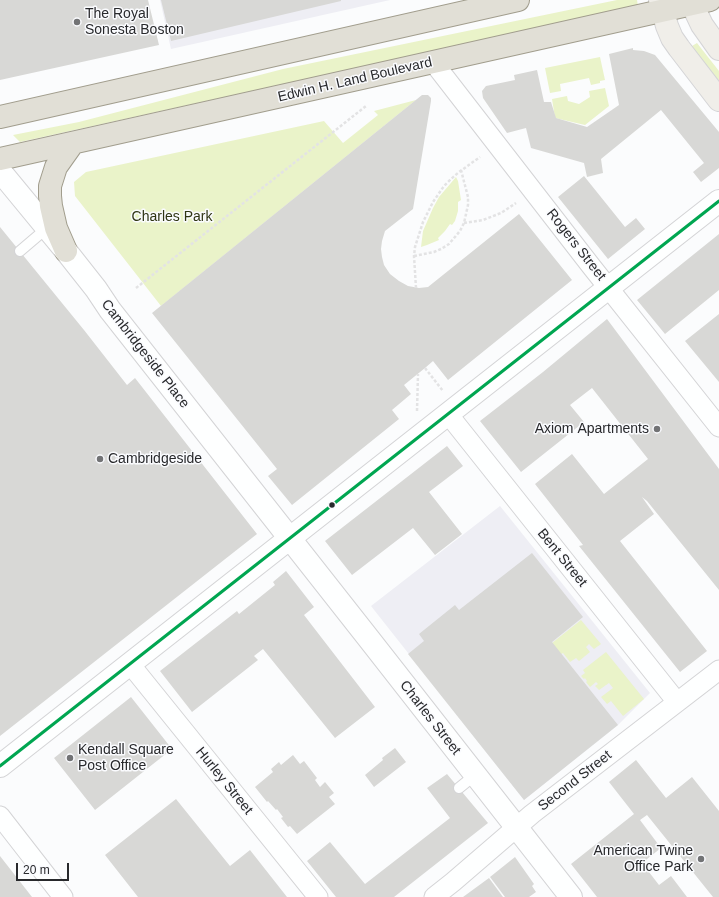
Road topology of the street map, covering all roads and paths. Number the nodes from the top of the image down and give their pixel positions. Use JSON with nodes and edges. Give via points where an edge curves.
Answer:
{"nodes":[{"id":1,"x":518,"y":0,"type":"edge"},
{"id":2,"x":698,"y":1,"type":"edge"},
{"id":3,"x":662,"y":5,"type":"edge"},
{"id":4,"x":719,"y":48,"type":"edge"},
{"id":5,"x":433,"y":62,"type":"junction"},
{"id":6,"x":719,"y":100,"type":"edge"},
{"id":7,"x":366,"y":106,"type":"dead end"},
{"id":8,"x":0,"y":117,"type":"edge"},
{"id":9,"x":73,"y":143,"type":"junction"},
{"id":10,"x":480,"y":157,"type":"dead end"},
{"id":11,"x":0,"y":159,"type":"edge"},
{"id":12,"x":461,"y":170,"type":"junction"},
{"id":13,"x":0,"y":171,"type":"edge"},
{"id":14,"x":719,"y":201,"type":"edge"},
{"id":15,"x":516,"y":203,"type":"dead end"},
{"id":16,"x":464,"y":223,"type":"junction"},
{"id":17,"x":47,"y":228,"type":"junction"},
{"id":18,"x":20,"y":251,"type":"dead end"},
{"id":19,"x":66,"y":252,"type":"junction"},
{"id":20,"x":414,"y":256,"type":"junction"},
{"id":21,"x":136,"y":288,"type":"dead end"},
{"id":22,"x":416,"y":288,"type":"dead end"},
{"id":23,"x":609,"y":288,"type":"junction"},
{"id":24,"x":425,"y":368,"type":"dead end"},
{"id":25,"x":418,"y":374,"type":"dead end"},
{"id":26,"x":443,"y":391,"type":"dead end"},
{"id":27,"x":417,"y":411,"type":"dead end"},
{"id":28,"x":448,"y":414,"type":"junction"},
{"id":29,"x":719,"y":427,"type":"edge"},
{"id":30,"x":289,"y":539,"type":"junction"},
{"id":31,"x":130,"y":664,"type":"junction"},
{"id":32,"x":719,"y":670,"type":"edge"},
{"id":33,"x":677,"y":702,"type":"junction"},
{"id":34,"x":0,"y":766,"type":"edge"},
{"id":35,"x":0,"y":816,"type":"edge"},
{"id":36,"x":516,"y":828,"type":"junction"},
{"id":37,"x":63,"y":897,"type":"edge"},
{"id":38,"x":318,"y":897,"type":"edge"},
{"id":39,"x":434,"y":897,"type":"edge"},
{"id":40,"x":571,"y":897,"type":"edge"}],
"edges":[{"from":1,"to":8,"type":"main road"},
{"from":2,"to":3,"type":"main road","name":"Edwin H. Land Boulevard"},
{"from":2,"to":4,"type":"main road","via":[[702,25]]},
{"from":3,"to":5,"type":"main road","name":"Edwin H. Land Boulevard"},
{"from":3,"to":6,"type":"main road","via":[[672,38]]},
{"from":5,"to":9,"type":"main road","name":"Edwin H. Land Boulevard"},
{"from":5,"to":23,"type":"street","name":"Rogers Street"},
{"from":7,"to":21,"type":"path"},
{"from":9,"to":11,"type":"main road","name":"Edwin H. Land Boulevard"},
{"from":9,"to":19,"type":"main road","via":[[56,167],[50,186],[56,228]]},
{"from":10,"to":12,"type":"path"},
{"from":12,"to":16,"type":"path","via":[[468,197]]},
{"from":12,"to":20,"type":"path","via":[[444,186],[428,211],[419,233]]},
{"from":13,"to":17,"type":"street","name":"Cambridgeside Place"},
{"from":14,"to":23,"type":"street"},
{"from":15,"to":16,"type":"path","via":[[501,213],[483,220]]},
{"from":16,"to":20,"type":"path","via":[[449,244],[434,252]]},
{"from":17,"to":18,"type":"lane"},
{"from":17,"to":19,"type":"street","name":"Cambridgeside Place"},
{"from":19,"to":30,"type":"street","name":"Cambridgeside Place"},
{"from":20,"to":22,"type":"path"},
{"from":23,"to":28,"type":"street"},
{"from":23,"to":29,"type":"street","name":"Rogers Street"},
{"from":24,"to":26,"type":"path"},
{"from":25,"to":27,"type":"path"},
{"from":28,"to":30,"type":"street"},
{"from":28,"to":33,"type":"street","name":"Bent Street"},
{"from":30,"to":31,"type":"street"},
{"from":30,"to":36,"type":"street","name":"Charles Street","via":[[369,639],[467,782]]},
{"from":31,"to":34,"type":"street"},
{"from":31,"to":38,"type":"street","name":"Hurley Street"},
{"from":32,"to":33,"type":"street","name":"Second Street"},
{"from":33,"to":36,"type":"street","name":"Second Street"},
{"from":35,"to":37,"type":"street"},
{"from":36,"to":39,"type":"street","name":"Second Street"},
{"from":36,"to":40,"type":"street","name":"Charles Street"}]}
